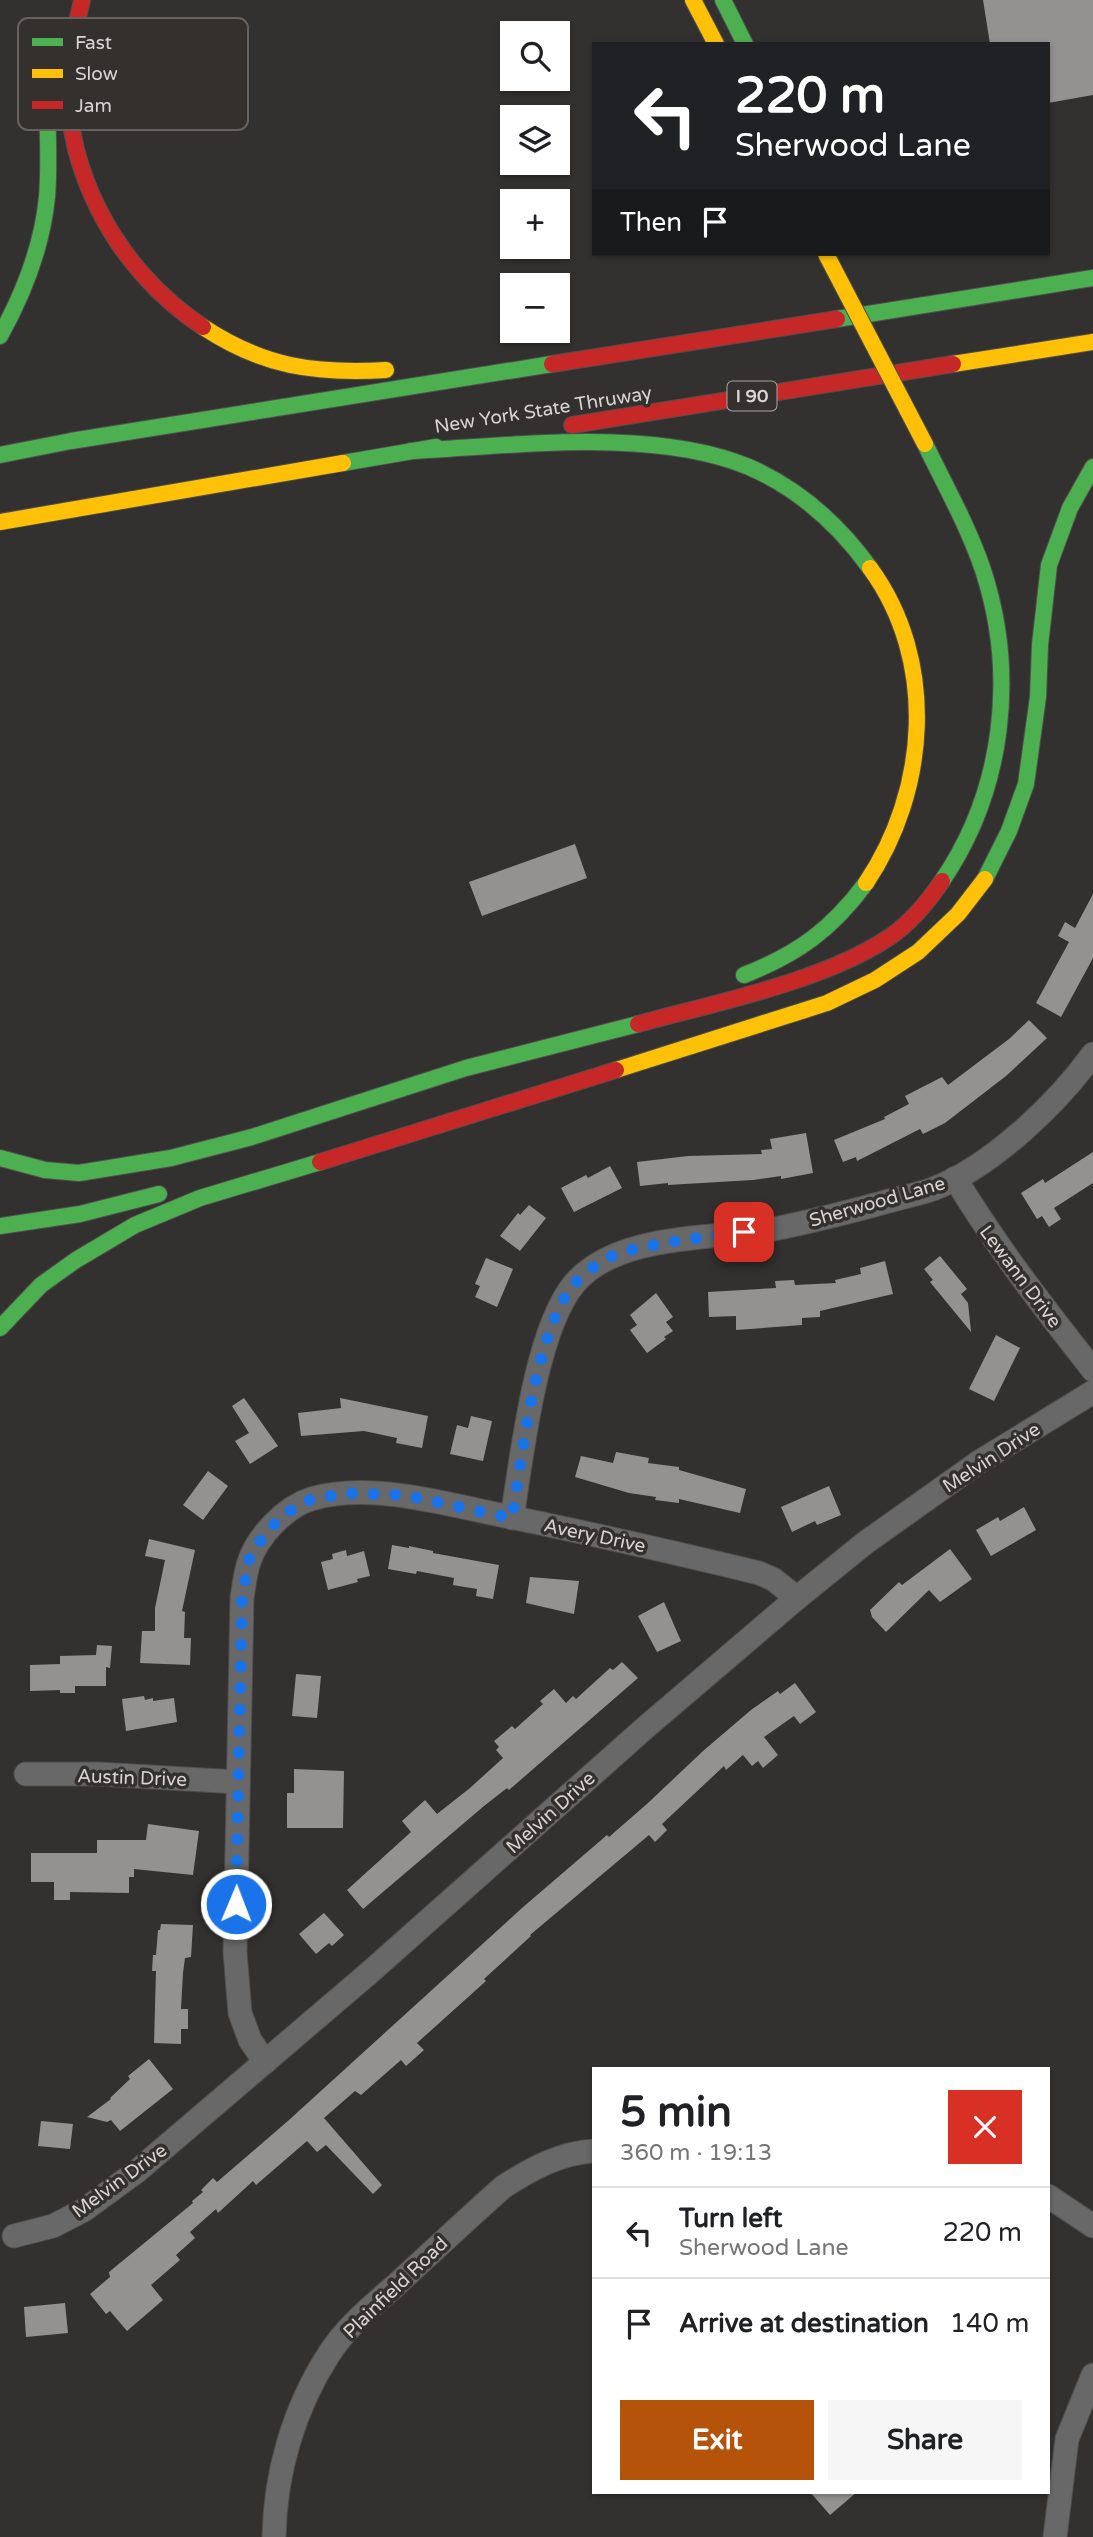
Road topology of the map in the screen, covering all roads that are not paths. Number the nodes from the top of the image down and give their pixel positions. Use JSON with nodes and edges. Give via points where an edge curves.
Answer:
{"nodes":[{"id":1,"x":82,"y":0,"type":"edge"},
{"id":2,"x":693,"y":0,"type":"edge"},
{"id":3,"x":723,"y":0,"type":"edge"},
{"id":4,"x":78,"y":18,"type":"edge"},
{"id":5,"x":715,"y":42,"type":"edge"},
{"id":6,"x":744,"y":42,"type":"edge"},
{"id":7,"x":47,"y":130,"type":"edge"},
{"id":8,"x":73,"y":130,"type":"edge"},
{"id":9,"x":826,"y":256,"type":"edge"},
{"id":10,"x":1093,"y":278,"type":"edge"},
{"id":11,"x":876,"y":301,"type":"dead end"},
{"id":12,"x":888,"y":325,"type":"dead end"},
{"id":13,"x":0,"y":336,"type":"edge"},
{"id":14,"x":1093,"y":342,"type":"edge"},
{"id":15,"x":907,"y":361,"type":"dead end"},
{"id":16,"x":542,"y":367,"type":"junction"},
{"id":17,"x":397,"y":369,"type":"dead end"},
{"id":18,"x":423,"y":369,"type":"dead end"},
{"id":19,"x":919,"y":385,"type":"dead end"},
{"id":20,"x":411,"y":451,"type":"junction"},
{"id":21,"x":0,"y":455,"type":"edge"},
{"id":22,"x":1093,"y":467,"type":"edge"},
{"id":23,"x":0,"y":522,"type":"edge"},
{"id":24,"x":1024,"y":646,"type":"dead end"},
{"id":25,"x":1032,"y":740,"type":"junction"},
{"id":26,"x":724,"y":982,"type":"dead end"},
{"id":27,"x":699,"y":992,"type":"dead end"},
{"id":28,"x":580,"y":1040,"type":"junction"},
{"id":29,"x":1093,"y":1055,"type":"edge"},
{"id":30,"x":293,"y":1123,"type":"junction"},
{"id":31,"x":0,"y":1158,"type":"edge"},
{"id":32,"x":307,"y":1166,"type":"junction"},
{"id":33,"x":215,"y":1176,"type":"dead end"},
{"id":34,"x":955,"y":1178,"type":"junction"},
{"id":35,"x":124,"y":1182,"type":"dead end"},
{"id":36,"x":179,"y":1188,"type":"dead end"},
{"id":37,"x":0,"y":1226,"type":"edge"},
{"id":38,"x":0,"y":1328,"type":"edge"},
{"id":39,"x":1093,"y":1370,"type":"edge"},
{"id":40,"x":1093,"y":1392,"type":"edge"},
{"id":41,"x":512,"y":1518,"type":"junction"},
{"id":42,"x":797,"y":1598,"type":"junction"},
{"id":43,"x":26,"y":1774,"type":"dead end"},
{"id":44,"x":238,"y":1782,"type":"junction"},
{"id":45,"x":265,"y":2062,"type":"junction"},
{"id":46,"x":592,"y":2151,"type":"edge"},
{"id":47,"x":1050,"y":2197,"type":"edge"},
{"id":48,"x":1093,"y":2226,"type":"edge"},
{"id":49,"x":14,"y":2235,"type":"dead end"},
{"id":50,"x":1093,"y":2375,"type":"edge"},
{"id":51,"x":274,"y":2537,"type":"edge"},
{"id":52,"x":1055,"y":2537,"type":"edge"}],
"edges":[{"from":1,"to":4,"type":"highway"},
{"from":2,"to":5,"type":"highway"},
{"from":3,"to":6,"type":"highway"},
{"from":7,"to":13,"type":"highway","via":[[47,197],[39,243],[21,299]]},
{"from":8,"to":17,"type":"highway","via":[[80,173],[103,222],[160,296],[199,328],[237,349],[283,365],[340,373]]},
{"from":9,"to":28,"type":"highway","bridge":true,"via":[[925,444],[983,570],[1002,665],[995,765],[981,813],[953,868],[918,912],[883,941],[803,978]]},
{"from":10,"to":16,"type":"highway"},
{"from":11,"to":12,"type":"highway"},
{"from":14,"to":20,"type":"highway","name":"New York State Thruway","number":"I 90"},
{"from":15,"to":19,"type":"highway"},
{"from":16,"to":18,"type":"highway"},
{"from":16,"to":21,"type":"highway"},
{"from":20,"to":23,"type":"highway","name":"New York State Thruway","number":"I 90"},
{"from":20,"to":26,"type":"highway","via":[[626,444],[706,453],[789,488],[830,518],[867,561],[897,614],[913,667],[917,710],[914,766],[904,807],[884,853],[849,906],[820,934],[773,964]]},
{"from":22,"to":25,"type":"highway","via":[[1070,508],[1049,565]]},
{"from":24,"to":25,"type":"highway"},
{"from":25,"to":32,"type":"highway","via":[[1027,783],[985,878],[948,924],[918,952],[876,980],[827,1003]]},
{"from":27,"to":28,"type":"highway"},
{"from":28,"to":30,"type":"highway","via":[[450,1073]]},
{"from":29,"to":34,"type":"street","name":"Sherwood Lane","via":[[1023,1131]]},
{"from":30,"to":31,"type":"highway","via":[[170,1159],[74,1173]]},
{"from":30,"to":35,"type":"highway"},
{"from":32,"to":33,"type":"highway"},
{"from":32,"to":38,"type":"highway","via":[[200,1198],[135,1225],[41,1285]]},
{"from":34,"to":39,"type":"street","name":"Lewann Drive","via":[[987,1230]]},
{"from":34,"to":41,"type":"street","name":"Sherwood Lane","via":[[933,1189],[828,1218],[620,1252],[591,1269],[561,1304],[541,1359]]},
{"from":36,"to":37,"type":"highway","via":[[108,1210]]},
{"from":40,"to":42,"type":"street","name":"Melvin Drive","via":[[979,1462]]},
{"from":41,"to":42,"type":"street","name":"Avery Drive","via":[[759,1573]]},
{"from":41,"to":44,"type":"street","name":"Avery Drive","via":[[404,1495],[346,1493],[309,1500],[265,1533],[249,1560],[242,1598]]},
{"from":42,"to":45,"type":"street","name":"Melvin Drive"},
{"from":43,"to":44,"type":"street","name":"Austin Drive"},
{"from":44,"to":45,"type":"street","name":"Avery Drive","via":[[235,1952],[240,2013]]},
{"from":45,"to":49,"type":"street","name":"Melvin Drive","via":[[84,2210],[53,2226]]},
{"from":46,"to":51,"type":"street","name":"Plainfield Road","via":[[573,2152],[527,2171],[503,2187],[352,2325],[303,2400],[287,2445]]},
{"from":47,"to":48,"type":"street"},
{"from":50,"to":52,"type":"street","via":[[1067,2439]]}]}
